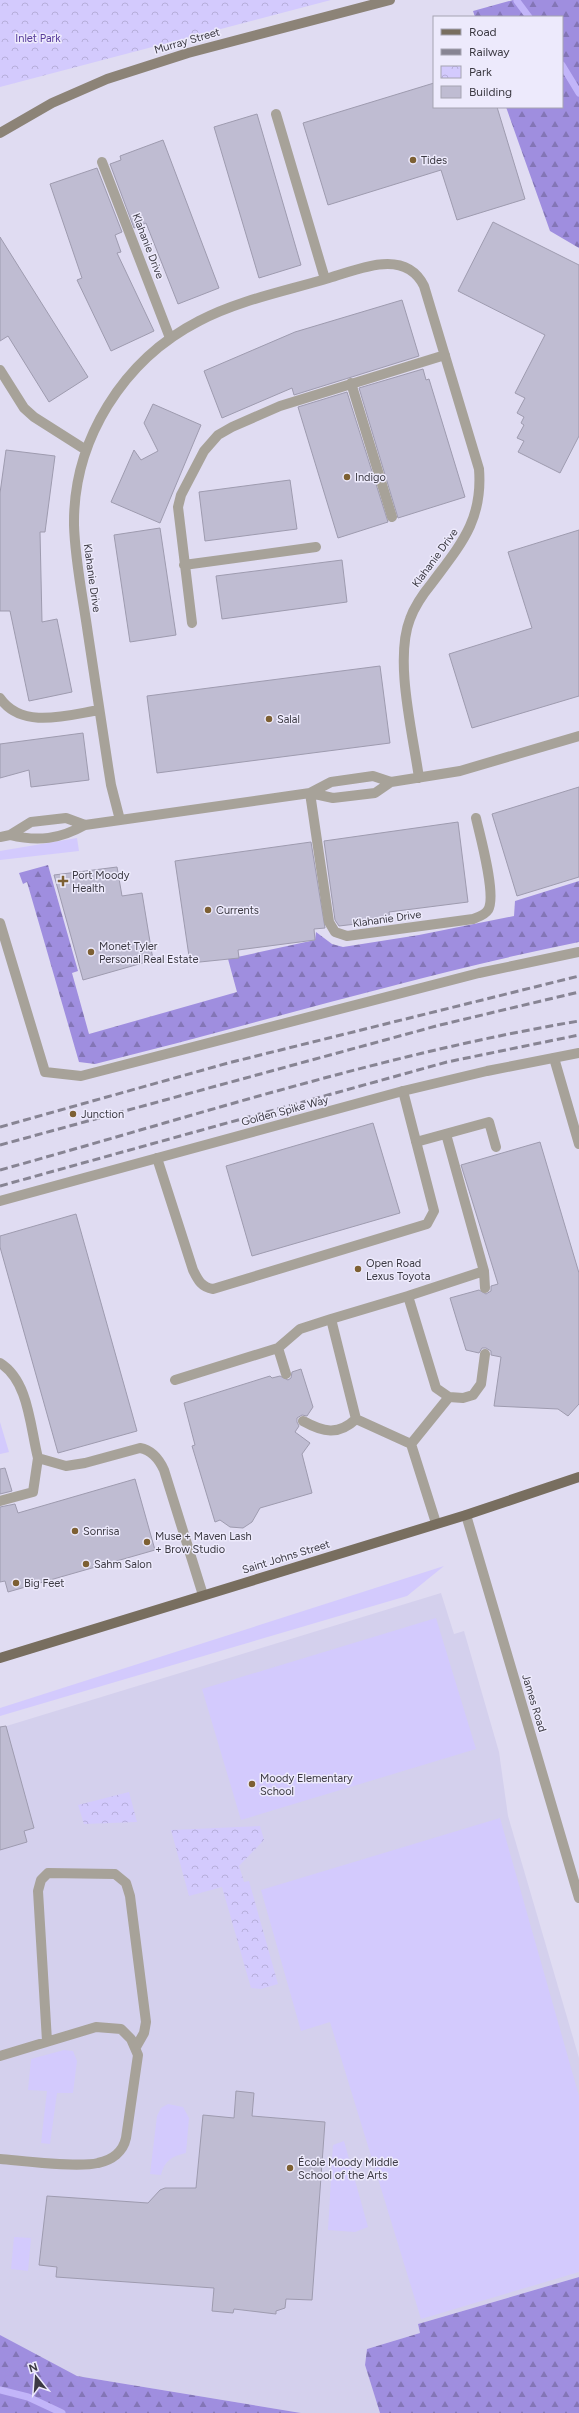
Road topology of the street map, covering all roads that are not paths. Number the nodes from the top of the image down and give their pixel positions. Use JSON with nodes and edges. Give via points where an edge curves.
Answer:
{"nodes":[{"id":1,"x":390,"y":0,"type":"edge"},
{"id":2,"x":276,"y":114,"type":"dead end"},
{"id":3,"x":0,"y":133,"type":"edge"},
{"id":4,"x":102,"y":162,"type":"dead end"},
{"id":5,"x":325,"y":279,"type":"junction"},
{"id":6,"x":170,"y":338,"type":"junction"},
{"id":7,"x":445,"y":355,"type":"junction"},
{"id":8,"x":0,"y":370,"type":"edge"},
{"id":9,"x":351,"y":383,"type":"junction"},
{"id":10,"x":86,"y":450,"type":"junction"},
{"id":11,"x":392,"y":517,"type":"dead end"},
{"id":12,"x":316,"y":547,"type":"dead end"},
{"id":13,"x":184,"y":565,"type":"junction"},
{"id":14,"x":192,"y":623,"type":"dead end"},
{"id":15,"x":2,"y":703,"type":"edge"},
{"id":16,"x":99,"y":710,"type":"junction"},
{"id":17,"x":579,"y":736,"type":"edge"},
{"id":18,"x":419,"y":778,"type":"junction"},
{"id":19,"x":391,"y":782,"type":"junction"},
{"id":20,"x":310,"y":794,"type":"junction"},
{"id":21,"x":476,"y":818,"type":"dead end"},
{"id":22,"x":120,"y":820,"type":"junction"},
{"id":23,"x":84,"y":825,"type":"junction"},
{"id":24,"x":10,"y":835,"type":"junction"},
{"id":25,"x":0,"y":837,"type":"edge"},
{"id":26,"x":0,"y":923,"type":"edge"},
{"id":27,"x":579,"y":952,"type":"edge"},
{"id":28,"x":579,"y":1053,"type":"edge"},
{"id":29,"x":554,"y":1058,"type":"junction"},
{"id":30,"x":404,"y":1091,"type":"junction"},
{"id":31,"x":446,"y":1134,"type":"junction"},
{"id":32,"x":416,"y":1142,"type":"junction"},
{"id":33,"x":579,"y":1144,"type":"edge"},
{"id":34,"x":496,"y":1147,"type":"dead end"},
{"id":35,"x":157,"y":1158,"type":"junction"},
{"id":36,"x":0,"y":1202,"type":"edge"},
{"id":37,"x":484,"y":1271,"type":"junction"},
{"id":38,"x":485,"y":1288,"type":"dead end"},
{"id":39,"x":408,"y":1296,"type":"junction"},
{"id":40,"x":331,"y":1319,"type":"junction"},
{"id":41,"x":278,"y":1348,"type":"junction"},
{"id":42,"x":485,"y":1354,"type":"dead end"},
{"id":43,"x":0,"y":1363,"type":"edge"},
{"id":44,"x":286,"y":1374,"type":"dead end"},
{"id":45,"x":176,"y":1380,"type":"dead end"},
{"id":46,"x":449,"y":1397,"type":"junction"},
{"id":47,"x":356,"y":1419,"type":"junction"},
{"id":48,"x":303,"y":1421,"type":"dead end"},
{"id":49,"x":411,"y":1444,"type":"junction"},
{"id":50,"x":38,"y":1458,"type":"junction"},
{"id":51,"x":579,"y":1477,"type":"edge"},
{"id":52,"x":0,"y":1501,"type":"edge"},
{"id":53,"x":466,"y":1515,"type":"junction"},
{"id":54,"x":436,"y":1523,"type":"junction"},
{"id":55,"x":203,"y":1595,"type":"junction"},
{"id":56,"x":0,"y":1658,"type":"edge"},
{"id":57,"x":579,"y":1898,"type":"edge"},
{"id":58,"x":47,"y":2041,"type":"junction"},
{"id":59,"x":136,"y":2047,"type":"junction"},
{"id":60,"x":0,"y":2056,"type":"edge"},
{"id":61,"x":0,"y":2159,"type":"edge"}],
"edges":[{"from":1,"to":3,"type":"main road","name":"Murray Street","via":[[188,53],[125,73],[72,93],[30,114]]},
{"from":2,"to":5,"type":"street"},
{"from":4,"to":6,"type":"street","name":"Klahanie Drive"},
{"from":5,"to":6,"type":"street","name":"Klahanie Drive","via":[[229,308],[198,321]]},
{"from":5,"to":7,"type":"street","name":"Klahanie Drive","via":[[366,267],[391,263],[398,263],[411,270],[424,286]]},
{"from":6,"to":10,"type":"street","name":"Klahanie Drive","via":[[145,357],[120,386],[103,413]]},
{"from":7,"to":9,"type":"street"},
{"from":7,"to":18,"type":"street","name":"Klahanie Drive","via":[[479,469],[480,483],[478,502],[469,530],[419,600],[405,637],[405,675]]},
{"from":8,"to":10,"type":"street","via":[[24,408]]},
{"from":9,"to":11,"type":"street"},
{"from":9,"to":13,"type":"street","via":[[280,406],[232,427],[210,442],[181,495],[178,507]]},
{"from":10,"to":16,"type":"street","name":"Klahanie Drive","via":[[78,479],[74,525]]},
{"from":12,"to":13,"type":"street"},
{"from":13,"to":14,"type":"street"},
{"from":15,"to":16,"type":"street","via":[[18,714],[33,718]]},
{"from":16,"to":22,"type":"street","name":"Klahanie Drive","via":[[111,785]]},
{"from":17,"to":18,"type":"street","via":[[464,770]]},
{"from":18,"to":19,"type":"street"},
{"from":19,"to":20,"type":"street","via":[[375,793],[333,798]]},
{"from":19,"to":20,"type":"street","via":[[373,776],[331,782]]},
{"from":20,"to":21,"type":"street","name":"Klahanie Drive","via":[[329,922],[335,932],[346,936],[472,919],[485,914],[489,909],[491,895]]},
{"from":20,"to":22,"type":"street"},
{"from":22,"to":23,"type":"street"},
{"from":23,"to":24,"type":"street","via":[[67,835],[30,840]]},
{"from":23,"to":24,"type":"street","via":[[66,818],[31,822]]},
{"from":24,"to":25,"type":"street"},
{"from":26,"to":27,"type":"street","via":[[45,1072],[81,1076],[479,973]]},
{"from":28,"to":29,"type":"street","name":"Golden Spike Way"},
{"from":29,"to":30,"type":"street","name":"Golden Spike Way","via":[[487,1070]]},
{"from":29,"to":33,"type":"street"},
{"from":30,"to":32,"type":"street"},
{"from":30,"to":35,"type":"street","name":"Golden Spike Way"},
{"from":31,"to":32,"type":"street"},
{"from":31,"to":34,"type":"street","via":[[488,1122]]},
{"from":31,"to":37,"type":"street"},
{"from":32,"to":35,"type":"street","via":[[434,1211],[427,1224],[213,1289],[199,1283],[193,1270]]},
{"from":35,"to":36,"type":"street","name":"Golden Spike Way"},
{"from":37,"to":38,"type":"street"},
{"from":37,"to":39,"type":"street"},
{"from":39,"to":40,"type":"street"},
{"from":39,"to":46,"type":"street","via":[[436,1388]]},
{"from":40,"to":41,"type":"street","via":[[300,1330]]},
{"from":40,"to":47,"type":"street"},
{"from":41,"to":44,"type":"street"},
{"from":41,"to":45,"type":"street"},
{"from":42,"to":46,"type":"street","via":[[481,1384],[472,1395],[463,1398]]},
{"from":43,"to":50,"type":"street","via":[[10,1369],[20,1389]]},
{"from":46,"to":49,"type":"street"},
{"from":47,"to":48,"type":"street","via":[[347,1428],[332,1431],[316,1428]]},
{"from":47,"to":49,"type":"street"},
{"from":49,"to":54,"type":"street"},
{"from":50,"to":52,"type":"street","via":[[33,1492]]},
{"from":50,"to":55,"type":"street","via":[[66,1466],[140,1448],[148,1450],[164,1470]]},
{"from":51,"to":53,"type":"main road","name":"Saint Johns Street"},
{"from":53,"to":54,"type":"main road","name":"Saint Johns Street"},
{"from":53,"to":57,"type":"street","name":"James Road"},
{"from":54,"to":55,"type":"main road","name":"Saint Johns Street"},
{"from":55,"to":56,"type":"main road","name":"Saint Johns Street"},
{"from":58,"to":59,"type":"street","via":[[90,2028],[107,2026],[121,2028]]},
{"from":58,"to":59,"type":"street","via":[[38,1891],[41,1880],[48,1873],[108,1874],[121,1877],[130,1896],[146,2022],[144,2033]]},
{"from":58,"to":60,"type":"street"},
{"from":59,"to":61,"type":"street","via":[[138,2055],[125,2146],[114,2157],[97,2164]]}]}
